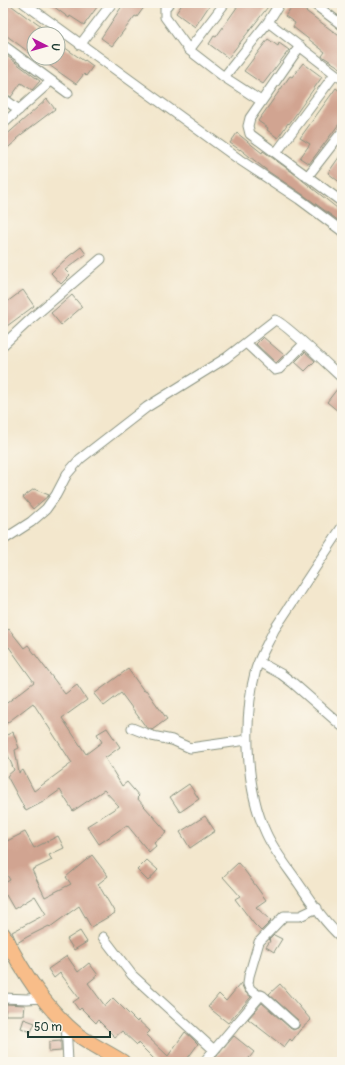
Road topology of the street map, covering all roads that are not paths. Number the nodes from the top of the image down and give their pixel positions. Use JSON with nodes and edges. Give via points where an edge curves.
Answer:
{"nodes":[{"id":1,"x":24,"y":3,"type":"edge"},
{"id":2,"x":112,"y":3,"type":"edge"},
{"id":3,"x":169,"y":3,"type":"edge"},
{"id":4,"x":225,"y":3,"type":"edge"},
{"id":5,"x":280,"y":3,"type":"edge"},
{"id":6,"x":313,"y":3,"type":"edge"},
{"id":7,"x":268,"y":22,"type":"junction"},
{"id":8,"x":342,"y":25,"type":"edge"},
{"id":9,"x":80,"y":44,"type":"junction"},
{"id":10,"x":3,"y":45,"type":"edge"},
{"id":11,"x":300,"y":46,"type":"junction"},
{"id":12,"x":189,"y":50,"type":"junction"},
{"id":13,"x":224,"y":77,"type":"junction"},
{"id":14,"x":338,"y":77,"type":"edge"},
{"id":15,"x":52,"y":81,"type":"junction"},
{"id":16,"x":68,"y":93,"type":"dead end"},
{"id":17,"x":3,"y":98,"type":"edge"},
{"id":18,"x":261,"y":101,"type":"junction"},
{"id":19,"x":19,"y":110,"type":"junction"},
{"id":20,"x":3,"y":124,"type":"edge"},
{"id":21,"x":342,"y":132,"type":"edge"},
{"id":22,"x":276,"y":153,"type":"junction"},
{"id":23,"x":308,"y":176,"type":"junction"},
{"id":24,"x":342,"y":202,"type":"edge"},
{"id":25,"x":342,"y":231,"type":"edge"},
{"id":26,"x":101,"y":259,"type":"dead end"},
{"id":27,"x":246,"y":343,"type":"junction"},
{"id":28,"x":304,"y":344,"type":"junction"},
{"id":29,"x":3,"y":345,"type":"edge"},
{"id":30,"x":342,"y":378,"type":"edge"},
{"id":31,"x":342,"y":527,"type":"edge"},
{"id":32,"x":3,"y":540,"type":"edge"},
{"id":33,"x":259,"y":662,"type":"junction"},
{"id":34,"x":342,"y":726,"type":"edge"},
{"id":35,"x":132,"y":728,"type":"dead end"},
{"id":36,"x":245,"y":740,"type":"junction"},
{"id":37,"x":316,"y":908,"type":"junction"},
{"id":38,"x":3,"y":934,"type":"edge"},
{"id":39,"x":103,"y":937,"type":"dead end"},
{"id":40,"x":342,"y":938,"type":"edge"},
{"id":41,"x":259,"y":996,"type":"junction"},
{"id":42,"x":3,"y":998,"type":"edge"},
{"id":43,"x":42,"y":998,"type":"junction"},
{"id":44,"x":66,"y":1023,"type":"junction"},
{"id":45,"x":294,"y":1024,"type":"dead end"},
{"id":46,"x":214,"y":1050,"type":"junction"},
{"id":47,"x":68,"y":1062,"type":"edge"},
{"id":48,"x":123,"y":1062,"type":"edge"},
{"id":49,"x":204,"y":1062,"type":"edge"}],
"edges":[{"from":1,"to":9,"type":"street"},
{"from":2,"to":9,"type":"street"},
{"from":3,"to":12,"type":"street","via":[[165,17]]},
{"from":4,"to":12,"type":"street"},
{"from":5,"to":7,"type":"street"},
{"from":6,"to":8,"type":"street"},
{"from":7,"to":11,"type":"street"},
{"from":7,"to":13,"type":"street"},
{"from":9,"to":25,"type":"street"},
{"from":10,"to":15,"type":"street"},
{"from":11,"to":14,"type":"street"},
{"from":11,"to":18,"type":"street"},
{"from":12,"to":13,"type":"street"},
{"from":13,"to":18,"type":"street"},
{"from":14,"to":22,"type":"street"},
{"from":15,"to":16,"type":"street"},
{"from":15,"to":19,"type":"street"},
{"from":17,"to":19,"type":"street"},
{"from":18,"to":22,"type":"street","via":[[250,118],[249,131]]},
{"from":19,"to":20,"type":"street"},
{"from":21,"to":23,"type":"street"},
{"from":22,"to":23,"type":"street"},
{"from":23,"to":24,"type":"street"},
{"from":26,"to":29,"type":"street"},
{"from":27,"to":28,"type":"street","via":[[276,320]]},
{"from":27,"to":28,"type":"street","via":[[275,370]]},
{"from":27,"to":32,"type":"street","via":[[147,407],[80,459],[67,474],[46,509]]},
{"from":28,"to":30,"type":"street"},
{"from":31,"to":33,"type":"street","via":[[274,630]]},
{"from":33,"to":34,"type":"street","via":[[293,683]]},
{"from":33,"to":36,"type":"street","via":[[251,694]]},
{"from":35,"to":36,"type":"street","via":[[190,748]]},
{"from":36,"to":37,"type":"street","via":[[256,803],[266,833]]},
{"from":37,"to":40,"type":"street"},
{"from":37,"to":41,"type":"street","via":[[300,916],[284,916],[260,941],[248,984]]},
{"from":38,"to":43,"type":"main road"},
{"from":39,"to":46,"type":"street","via":[[132,975]]},
{"from":41,"to":45,"type":"street","via":[[263,996]]},
{"from":41,"to":46,"type":"street"},
{"from":42,"to":43,"type":"street"},
{"from":43,"to":44,"type":"main road"},
{"from":44,"to":47,"type":"street"},
{"from":44,"to":48,"type":"main road","via":[[79,1035]]},
{"from":46,"to":49,"type":"street"}]}
